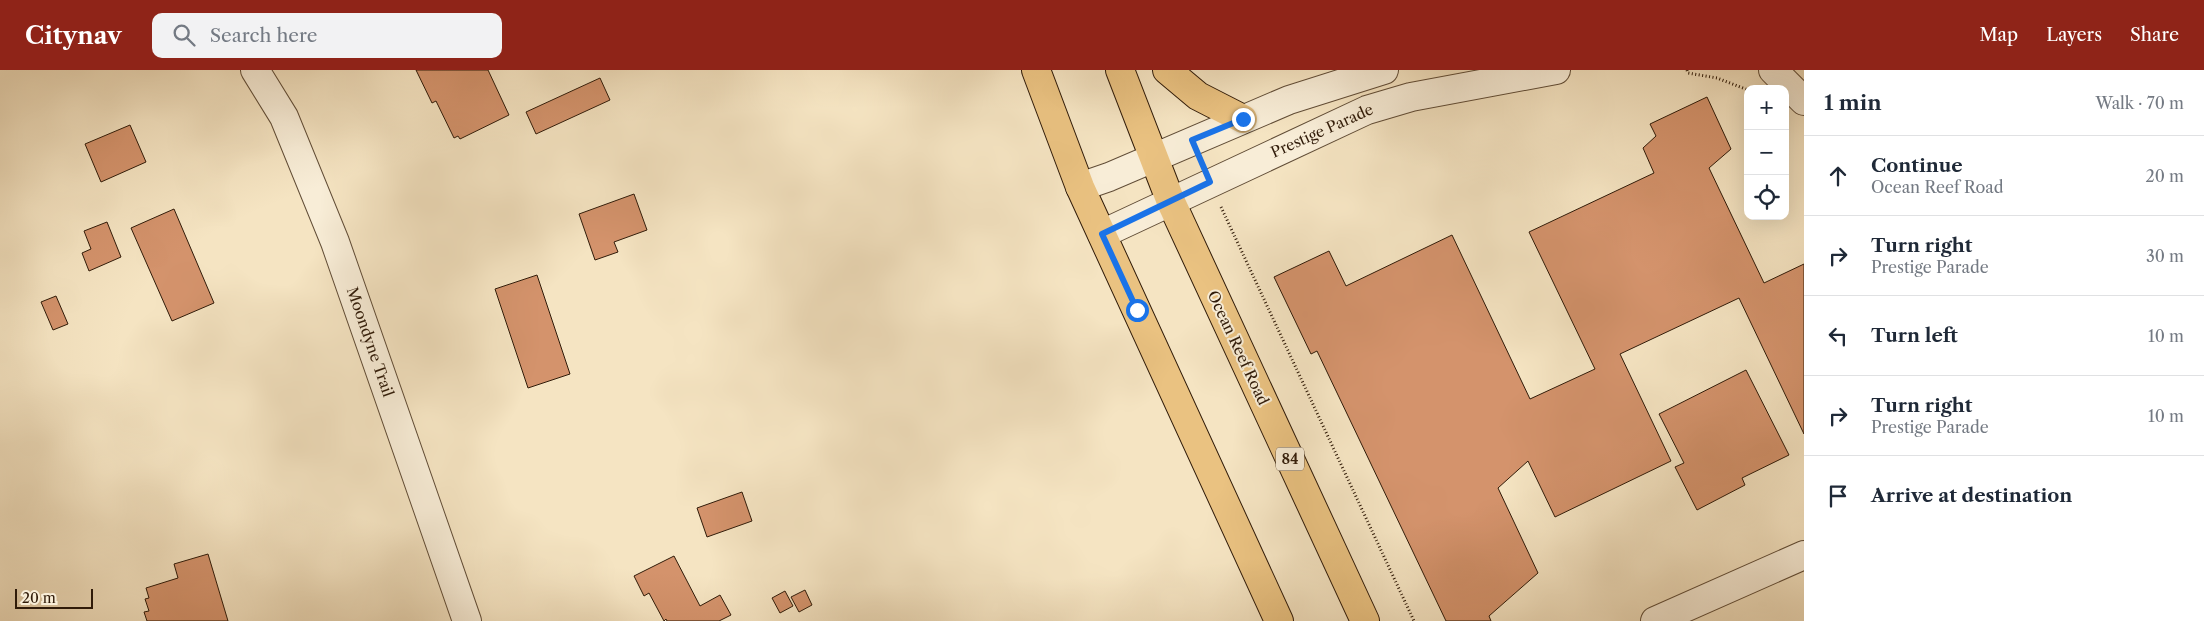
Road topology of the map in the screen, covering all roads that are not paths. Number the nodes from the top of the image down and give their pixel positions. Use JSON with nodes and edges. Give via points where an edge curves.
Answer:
{"nodes":[{"id":1,"x":255,"y":70,"type":"edge"},
{"id":2,"x":1036,"y":70,"type":"edge"},
{"id":3,"x":1120,"y":70,"type":"edge"},
{"id":4,"x":1167,"y":70,"type":"edge"},
{"id":5,"x":1384,"y":70,"type":"edge"},
{"id":6,"x":1556,"y":70,"type":"edge"},
{"id":7,"x":1773,"y":70,"type":"edge"},
{"id":8,"x":1804,"y":101,"type":"edge"},
{"id":9,"x":1243,"y":119,"type":"junction"},
{"id":10,"x":1153,"y":158,"type":"junction"},
{"id":11,"x":1080,"y":187,"type":"junction"},
{"id":12,"x":1170,"y":202,"type":"junction"},
{"id":13,"x":1102,"y":234,"type":"junction"},
{"id":14,"x":1804,"y":555,"type":"edge"},
{"id":15,"x":467,"y":621,"type":"edge"},
{"id":16,"x":1279,"y":621,"type":"edge"},
{"id":17,"x":1365,"y":621,"type":"edge"},
{"id":18,"x":1656,"y":621,"type":"edge"}],
"edges":[{"from":1,"to":15,"type":"street","name":"Moondyne Trail","via":[[284,118],[335,242]]},
{"from":2,"to":11,"type":"main road"},
{"from":3,"to":10,"type":"main road","name":"Ocean Reef Road","number":"84"},
{"from":4,"to":9,"type":"main road","via":[[1198,96]]},
{"from":5,"to":9,"type":"street","via":[[1288,100]]},
{"from":6,"to":12,"type":"street","name":"Prestige Parade","via":[[1411,97],[1367,110]]},
{"from":7,"to":8,"type":"street"},
{"from":9,"to":10,"type":"street"},
{"from":10,"to":11,"type":"street"},
{"from":10,"to":12,"type":"main road","name":"Ocean Reef Road","number":"84"},
{"from":11,"to":13,"type":"main road"},
{"from":12,"to":13,"type":"street","name":"Prestige Parade"},
{"from":12,"to":17,"type":"main road","name":"Ocean Reef Road","number":"84"},
{"from":13,"to":16,"type":"main road"},
{"from":14,"to":18,"type":"street"}]}
